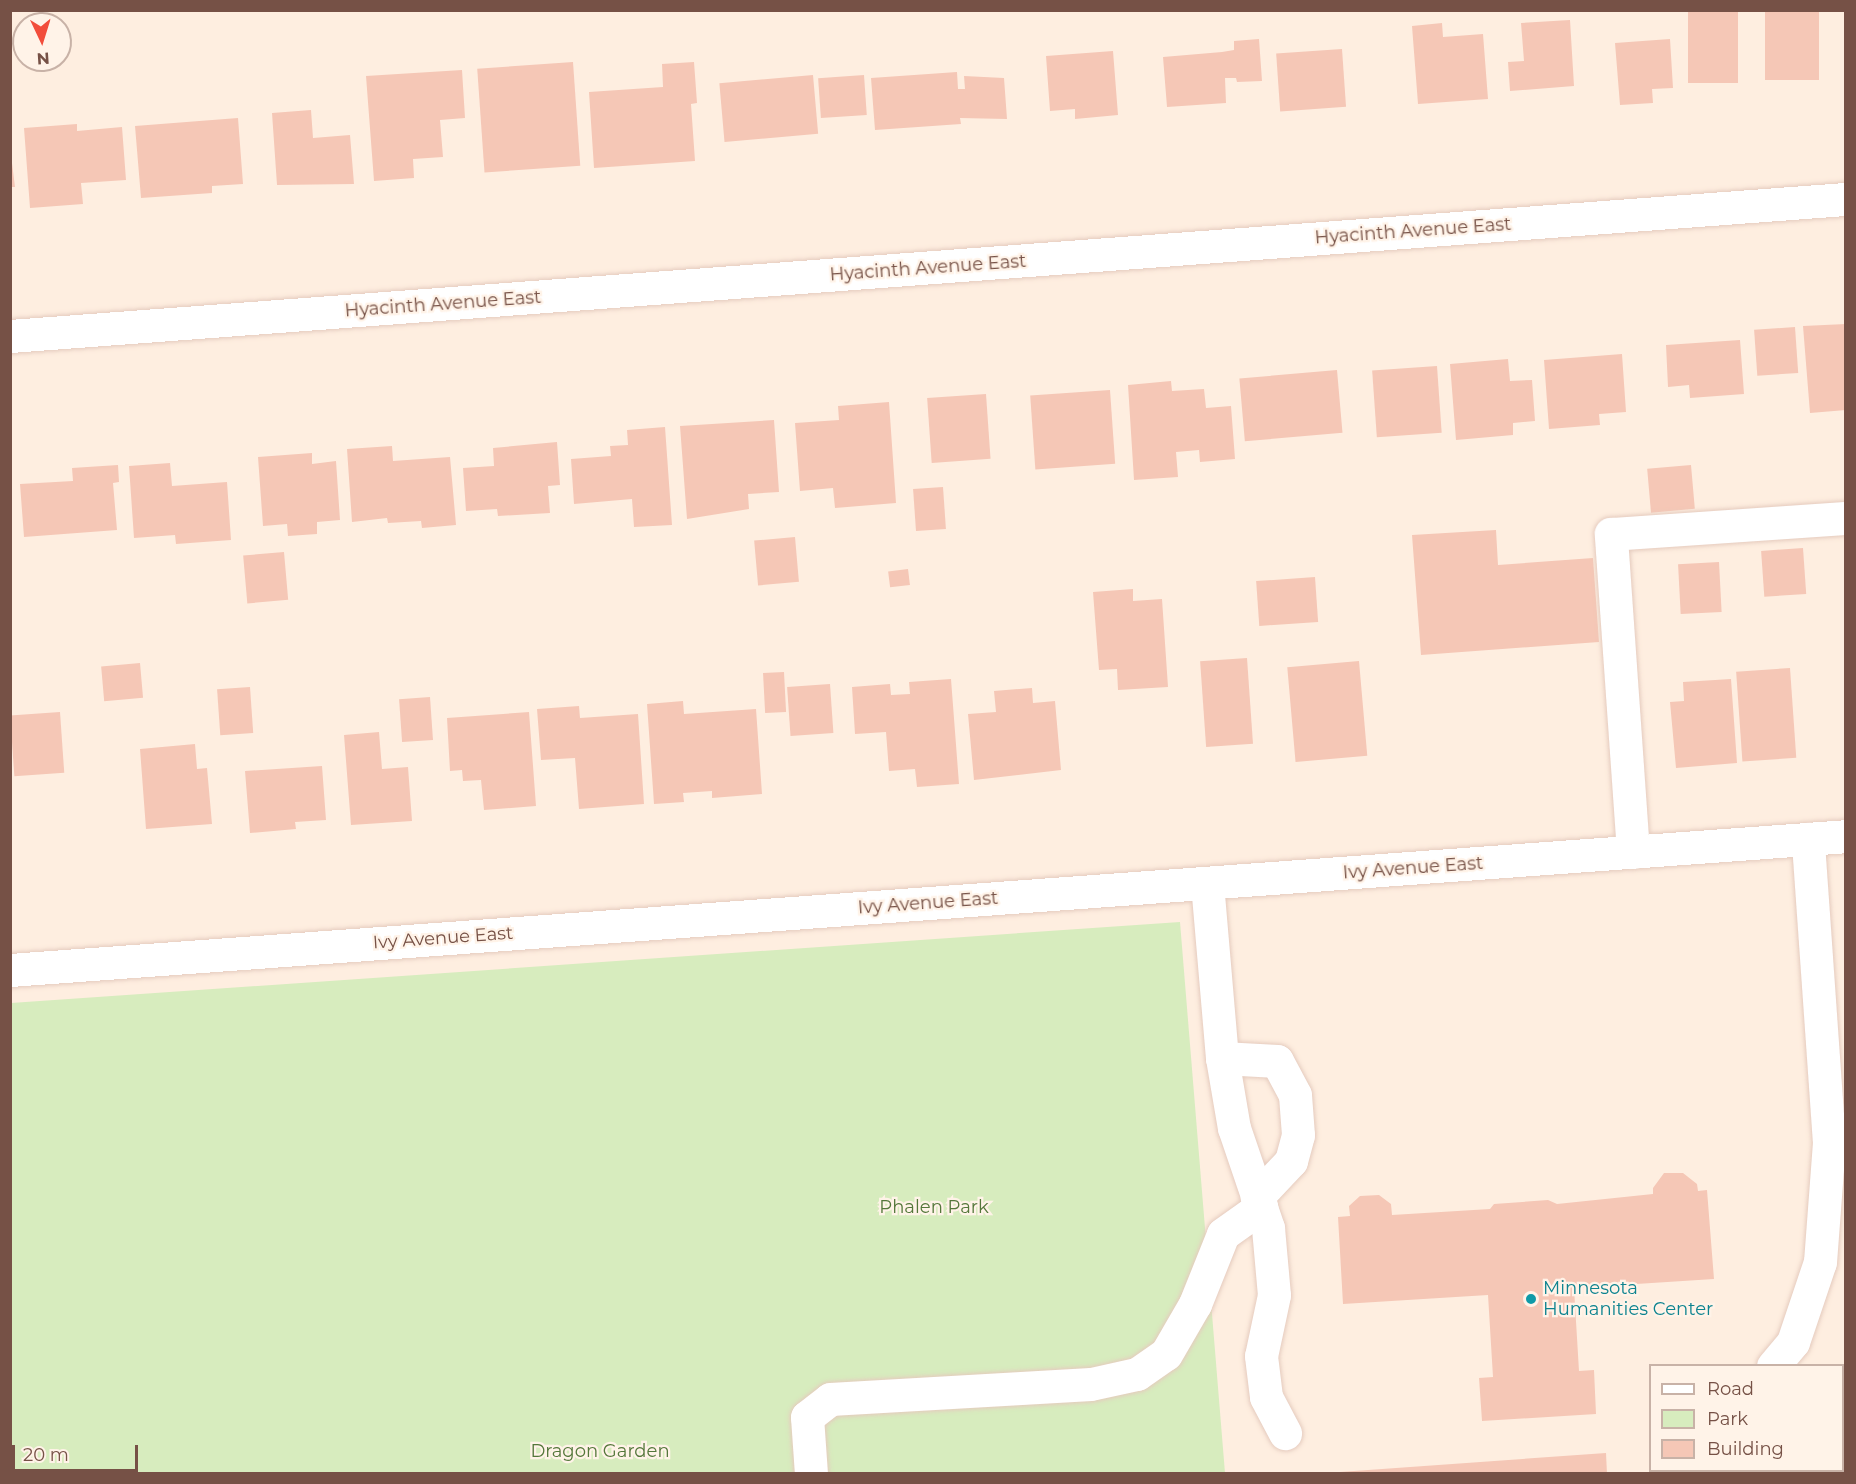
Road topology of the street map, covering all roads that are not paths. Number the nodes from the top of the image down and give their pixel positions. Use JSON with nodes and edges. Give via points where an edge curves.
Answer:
{"nodes":[{"id":1,"x":1845,"y":199,"type":"edge"},
{"id":2,"x":10,"y":336,"type":"edge"},
{"id":3,"x":1845,"y":518,"type":"edge"},
{"id":4,"x":1845,"y":836,"type":"edge"},
{"id":5,"x":1808,"y":838,"type":"junction"},
{"id":6,"x":1633,"y":852,"type":"junction"},
{"id":7,"x":1207,"y":883,"type":"junction"},
{"id":8,"x":10,"y":970,"type":"edge"},
{"id":9,"x":1222,"y":1058,"type":"junction"},
{"id":10,"x":1259,"y":1202,"type":"junction"},
{"id":11,"x":1774,"y":1364,"type":"edge"},
{"id":12,"x":1285,"y":1433,"type":"dead end"},
{"id":13,"x":811,"y":1473,"type":"edge"}],
"edges":[{"from":1,"to":2,"type":"street","name":"Hyacinth Avenue East"},
{"from":3,"to":6,"type":"street","via":[[1611,534]]},
{"from":4,"to":5,"type":"street","name":"Ivy Avenue East"},
{"from":5,"to":6,"type":"street","name":"Ivy Avenue East"},
{"from":5,"to":11,"type":"street","via":[[1829,1143],[1820,1262],[1793,1342]]},
{"from":6,"to":7,"type":"street","name":"Ivy Avenue East"},
{"from":7,"to":8,"type":"street","name":"Ivy Avenue East"},
{"from":7,"to":9,"type":"street"},
{"from":9,"to":10,"type":"street","via":[[1234,1128]]},
{"from":9,"to":10,"type":"street","via":[[1277,1061],[1295,1095],[1298,1135],[1292,1161]]},
{"from":10,"to":12,"type":"street","via":[[1268,1228],[1274,1295],[1261,1356],[1266,1397]]},
{"from":10,"to":13,"type":"street","via":[[1223,1234],[1194,1304],[1166,1354],[1137,1374],[1091,1384],[830,1399],[807,1418]]}]}
